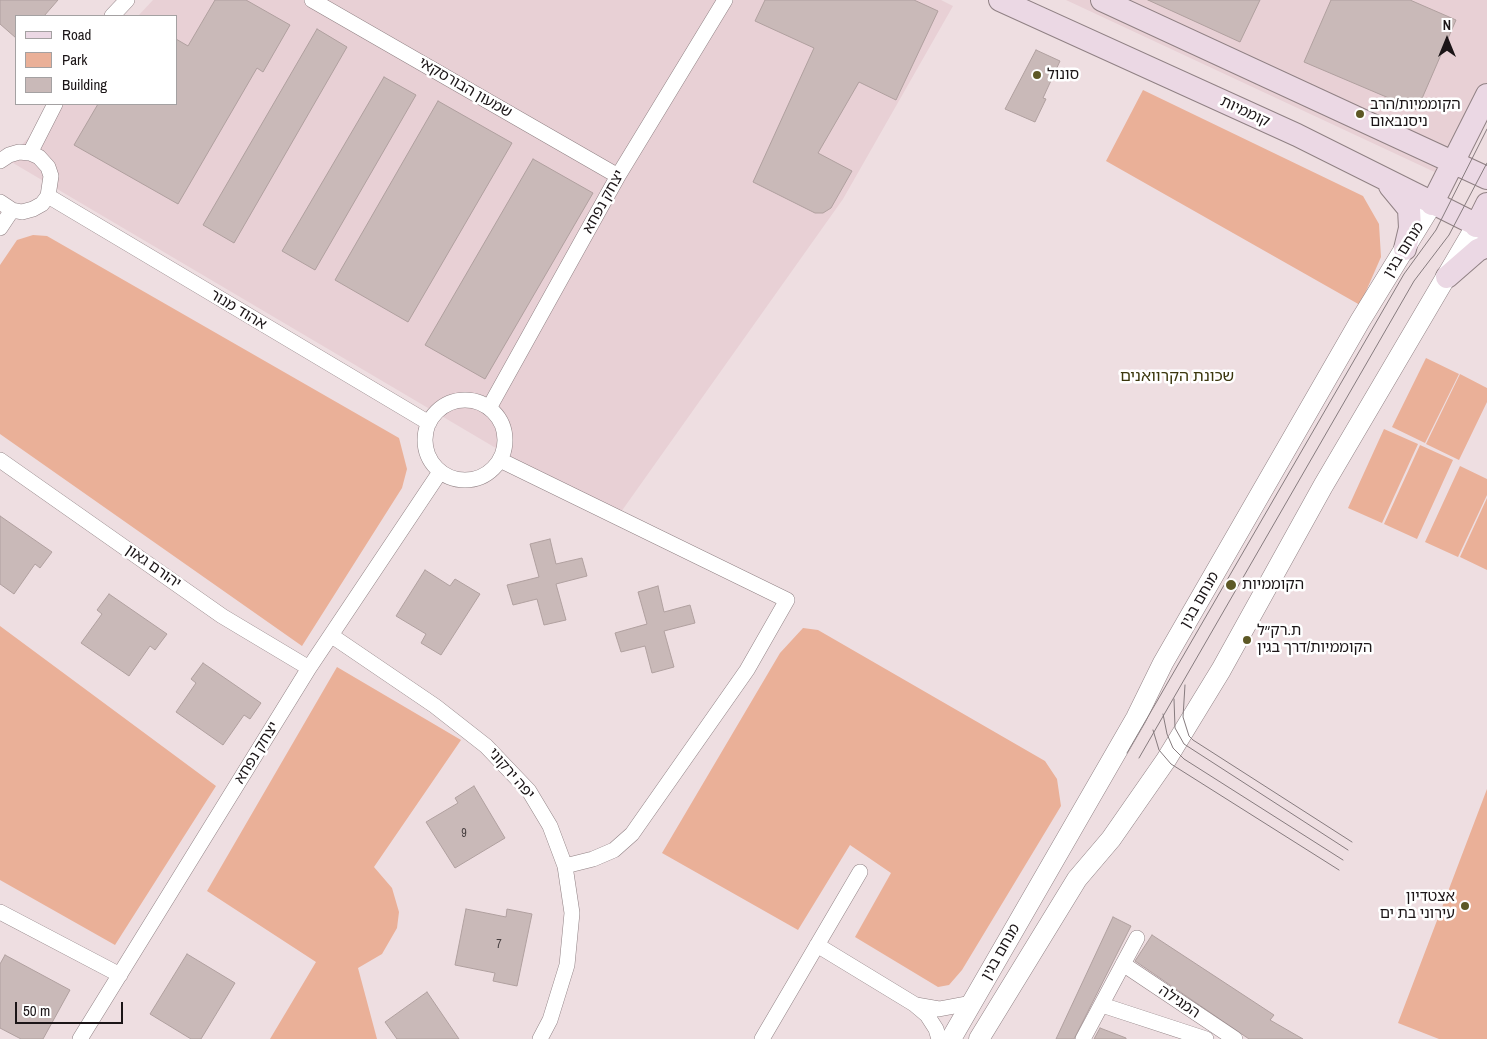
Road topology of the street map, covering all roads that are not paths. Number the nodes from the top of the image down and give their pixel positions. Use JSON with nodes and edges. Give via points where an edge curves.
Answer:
{"nodes":[{"id":1,"x":127,"y":0,"type":"edge"},
{"id":2,"x":312,"y":0,"type":"edge"},
{"id":3,"x":725,"y":0,"type":"edge"},
{"id":4,"x":1000,"y":0,"type":"edge"},
{"id":5,"x":1102,"y":0,"type":"edge"},
{"id":6,"x":113,"y":15,"type":"edge"},
{"id":7,"x":1487,"y":95,"type":"edge"},
{"id":8,"x":54,"y":105,"type":"edge"},
{"id":9,"x":30,"y":153,"type":"junction"},
{"id":10,"x":0,"y":161,"type":"edge"},
{"id":11,"x":1454,"y":163,"type":"junction"},
{"id":12,"x":618,"y":176,"type":"junction"},
{"id":13,"x":1381,"y":177,"type":"junction"},
{"id":14,"x":1487,"y":178,"type":"edge"},
{"id":15,"x":48,"y":196,"type":"junction"},
{"id":16,"x":1432,"y":204,"type":"junction"},
{"id":17,"x":1487,"y":204,"type":"edge"},
{"id":18,"x":6,"y":206,"type":"edge"},
{"id":19,"x":0,"y":228,"type":"edge"},
{"id":20,"x":1481,"y":228,"type":"edge"},
{"id":21,"x":1487,"y":246,"type":"edge"},
{"id":22,"x":1405,"y":249,"type":"junction"},
{"id":23,"x":1447,"y":278,"type":"junction"},
{"id":24,"x":488,"y":408,"type":"junction"},
{"id":25,"x":429,"y":423,"type":"junction"},
{"id":26,"x":0,"y":460,"type":"edge"},
{"id":27,"x":500,"y":460,"type":"junction"},
{"id":28,"x":440,"y":472,"type":"junction"},
{"id":29,"x":332,"y":636,"type":"junction"},
{"id":30,"x":309,"y":668,"type":"junction"},
{"id":31,"x":565,"y":866,"type":"junction"},
{"id":32,"x":860,"y":872,"type":"dead end"},
{"id":33,"x":0,"y":912,"type":"edge"},
{"id":34,"x":1137,"y":938,"type":"dead end"},
{"id":35,"x":817,"y":945,"type":"junction"},
{"id":36,"x":1123,"y":964,"type":"junction"},
{"id":37,"x":120,"y":975,"type":"junction"},
{"id":38,"x":972,"y":1003,"type":"junction"},
{"id":39,"x":914,"y":1004,"type":"junction"},
{"id":40,"x":1102,"y":1005,"type":"junction"},
{"id":41,"x":84,"y":1038,"type":"edge"},
{"id":42,"x":540,"y":1039,"type":"edge"},
{"id":43,"x":762,"y":1039,"type":"edge"},
{"id":44,"x":939,"y":1039,"type":"edge"},
{"id":45,"x":951,"y":1039,"type":"edge"},
{"id":46,"x":980,"y":1039,"type":"edge"},
{"id":47,"x":1083,"y":1039,"type":"edge"},
{"id":48,"x":1206,"y":1039,"type":"edge"},
{"id":49,"x":1235,"y":1039,"type":"edge"}],
"edges":[{"from":1,"to":6,"type":"street"},
{"from":2,"to":12,"type":"street","name":"שמעון הבורסקאי"},
{"from":3,"to":12,"type":"street","name":"יצחק נפחא"},
{"from":4,"to":13,"type":"main road","name":"קוממיות","via":[[1297,135]]},
{"from":5,"to":11,"type":"main road"},
{"from":7,"to":11,"type":"main road","name":"מנחם בגין"},
{"from":8,"to":9,"type":"street"},
{"from":9,"to":10,"type":"street","via":[[19,152]]},
{"from":9,"to":15,"type":"street","via":[[48,166],[51,187]]},
{"from":11,"to":14,"type":"main road"},
{"from":11,"to":16,"type":"main road","name":"מנחם בגין"},
{"from":12,"to":24,"type":"street","name":"יצחק נפחא"},
{"from":13,"to":16,"type":"main road","name":"קוממיות"},
{"from":13,"to":22,"type":"main road","via":[[1409,209],[1410,228]]},
{"from":15,"to":18,"type":"street","via":[[33,210],[22,212]]},
{"from":15,"to":25,"type":"street","name":"אהוד מנור"},
{"from":16,"to":20,"type":"main road","name":"קוממיות"},
{"from":16,"to":22,"type":"street","name":"מנחם בגין"},
{"from":17,"to":20,"type":"main road","name":"מנחם בגין"},
{"from":18,"to":19,"type":"street"},
{"from":20,"to":23,"type":"street","name":"מנחם בגין"},
{"from":21,"to":23,"type":"main road","via":[[1473,253]]},
{"from":22,"to":38,"type":"street","name":"מנחם בגין","via":[[1360,321],[1163,663],[1136,718]]},
{"from":23,"to":46,"type":"street","name":"מנחם בגין","via":[[1166,760],[1111,840],[1077,879]]},
{"from":24,"to":25,"type":"street","via":[[476,402],[455,402],[437,412]]},
{"from":24,"to":27,"type":"street","via":[[500,420],[505,433],[505,447]]},
{"from":25,"to":28,"type":"street","via":[[426,446],[430,460]]},
{"from":26,"to":30,"type":"street","name":"יהורם גאון","via":[[222,616]]},
{"from":27,"to":28,"type":"street","via":[[480,478],[452,478]]},
{"from":27,"to":31,"type":"street","via":[[788,600],[747,670],[632,834],[614,850]]},
{"from":28,"to":29,"type":"street","name":"יצחק נפחא"},
{"from":29,"to":30,"type":"street","name":"יצחק נפחא"},
{"from":29,"to":31,"type":"street","name":"יפה ירקוני","via":[[435,706],[486,746],[529,792],[550,826]]},
{"from":30,"to":37,"type":"street","name":"יצחק נפחא"},
{"from":31,"to":42,"type":"street","name":"יפה ירקוני","via":[[572,913],[567,964],[550,1020]]},
{"from":32,"to":35,"type":"street"},
{"from":33,"to":37,"type":"street"},
{"from":34,"to":36,"type":"street"},
{"from":35,"to":39,"type":"street"},
{"from":35,"to":43,"type":"street"},
{"from":36,"to":40,"type":"street"},
{"from":36,"to":49,"type":"street","name":"המגילה"},
{"from":37,"to":41,"type":"street","name":"יצחק נפחא"},
{"from":38,"to":39,"type":"street","via":[[938,1009]]},
{"from":38,"to":45,"type":"street","name":"מנחם בגין"},
{"from":39,"to":44,"type":"street","via":[[927,1015]]},
{"from":40,"to":47,"type":"street"},
{"from":40,"to":48,"type":"street","name":"המגילה"}]}
